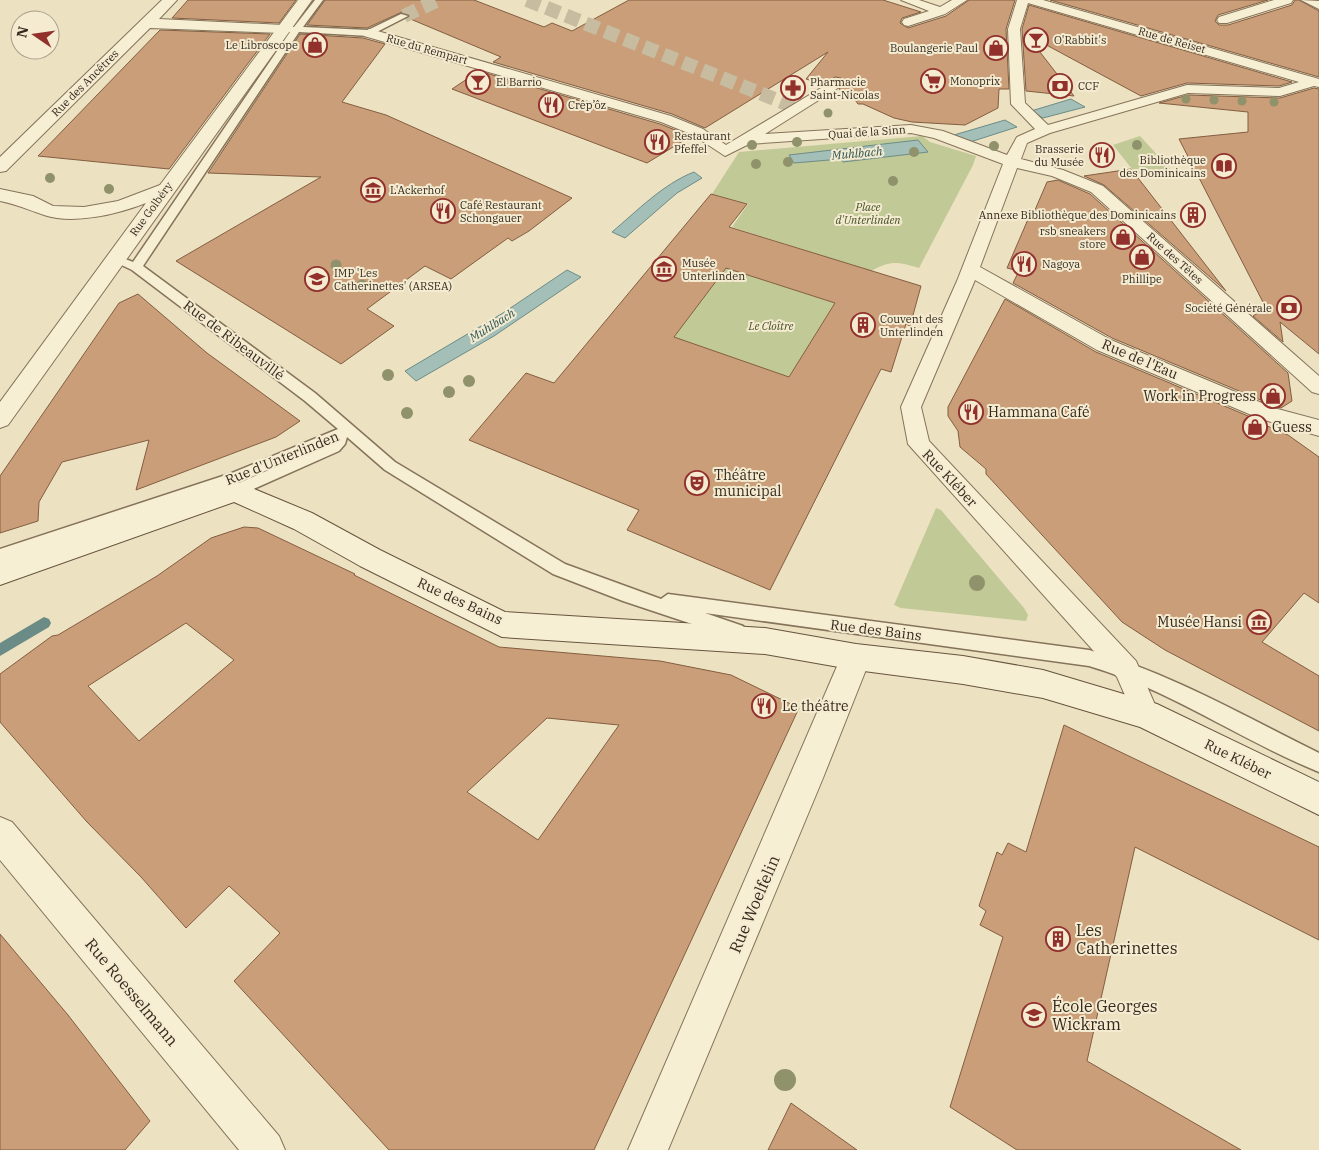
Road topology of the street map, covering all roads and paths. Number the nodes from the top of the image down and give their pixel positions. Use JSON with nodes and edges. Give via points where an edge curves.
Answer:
{"nodes":[{"id":1,"x":170,"y":0,"type":"edge"},
{"id":2,"x":305,"y":0,"type":"edge"},
{"id":3,"x":320,"y":0,"type":"edge"},
{"id":4,"x":907,"y":0,"type":"edge"},
{"id":5,"x":962,"y":0,"type":"edge"},
{"id":6,"x":1023,"y":0,"type":"edge"},
{"id":7,"x":1030,"y":0,"type":"edge"},
{"id":8,"x":1287,"y":0,"type":"edge"},
{"id":9,"x":1307,"y":0,"type":"edge"},
{"id":10,"x":1319,"y":5,"type":"edge"},
{"id":11,"x":941,"y":11,"type":"junction"},
{"id":12,"x":404,"y":16,"type":"tunnel mouth"},
{"id":13,"x":1223,"y":20,"type":"dead end"},
{"id":14,"x":908,"y":22,"type":"dead end"},
{"id":15,"x":145,"y":23,"type":"junction"},
{"id":16,"x":290,"y":30,"type":"junction"},
{"id":17,"x":369,"y":33,"type":"junction"},
{"id":18,"x":836,"y":83,"type":"dead end"},
{"id":19,"x":1316,"y":83,"type":"edge"},
{"id":20,"x":1045,"y":130,"type":"junction"},
{"id":21,"x":746,"y":140,"type":"junction"},
{"id":22,"x":725,"y":151,"type":"joint"},
{"id":23,"x":1012,"y":162,"type":"junction"},
{"id":24,"x":0,"y":167,"type":"edge"},
{"id":25,"x":166,"y":189,"type":"junction"},
{"id":26,"x":0,"y":195,"type":"edge"},
{"id":27,"x":114,"y":259,"type":"junction"},
{"id":28,"x":136,"y":266,"type":"junction"},
{"id":29,"x":970,"y":269,"type":"junction"},
{"id":30,"x":1319,"y":387,"type":"edge"},
{"id":31,"x":0,"y":419,"type":"edge"},
{"id":32,"x":1319,"y":428,"type":"edge"},
{"id":33,"x":348,"y":431,"type":"junction"},
{"id":34,"x":236,"y":491,"type":"junction"},
{"id":35,"x":0,"y":556,"type":"edge"},
{"id":36,"x":0,"y":573,"type":"edge"},
{"id":37,"x":624,"y":594,"type":"junction"},
{"id":38,"x":765,"y":641,"type":"junction"},
{"id":39,"x":856,"y":656,"type":"junction"},
{"id":40,"x":1127,"y":669,"type":"junction"},
{"id":41,"x":1146,"y":714,"type":"junction"},
{"id":42,"x":1319,"y":763,"type":"edge"},
{"id":43,"x":1319,"y":800,"type":"edge"},
{"id":44,"x":0,"y":834,"type":"edge"},
{"id":45,"x":264,"y":1150,"type":"edge"},
{"id":46,"x":648,"y":1150,"type":"edge"}],
"edges":[{"from":1,"to":15,"type":"street","name":"Rue des Ancêtres"},
{"from":2,"to":16,"type":"street","name":"Rue Golbéry"},
{"from":3,"to":16,"type":"lane","name":"Rue Golbéry"},
{"from":4,"to":11,"type":"street"},
{"from":5,"to":11,"type":"street"},
{"from":6,"to":20,"type":"street","via":[[1014,29],[1018,104]]},
{"from":7,"to":19,"type":"street","name":"Rue de Reiset"},
{"from":8,"to":13,"type":"street"},
{"from":9,"to":10,"type":"street"},
{"from":11,"to":14,"type":"street"},
{"from":12,"to":17,"type":"lane"},
{"from":15,"to":16,"type":"street","name":"Rue du Rempart"},
{"from":15,"to":24,"type":"street","name":"Rue des Ancêtres"},
{"from":16,"to":17,"type":"lane","name":"Rue du Rempart"},
{"from":16,"to":25,"type":"street","name":"Rue Golbéry"},
{"from":16,"to":28,"type":"lane","name":"Rue Golbéry"},
{"from":17,"to":22,"type":"street","name":"Rue du Rempart","via":[[666,119],[698,132]]},
{"from":18,"to":21,"type":"street","name":"Quai de la Sinn"},
{"from":19,"to":20,"type":"street","name":"Rue Kléber","via":[[1280,92],[1187,89]]},
{"from":20,"to":23,"type":"street","name":"Rue Kléber","via":[[1022,140]]},
{"from":21,"to":22,"type":"street","name":"Quai de la Sinn"},
{"from":21,"to":23,"type":"street","name":"Quai de la Sinn","via":[[911,129],[938,134]]},
{"from":23,"to":29,"type":"street","name":"Rue Kléber"},
{"from":23,"to":30,"type":"street","name":"Rue des Têtes","via":[[1057,173],[1097,188]]},
{"from":25,"to":26,"type":"street","via":[[122,206],[84,213],[50,211],[26,200]]},
{"from":25,"to":27,"type":"street","name":"Rue Golbéry"},
{"from":27,"to":28,"type":"lane","name":"Rue de Ribeauvillé"},
{"from":27,"to":31,"type":"street","name":"Rue Golbéry"},
{"from":28,"to":33,"type":"lane","name":"Rue de Ribeauvillé","via":[[310,397]]},
{"from":29,"to":32,"type":"street","name":"Rue de l'Eau","via":[[1104,345],[1268,414]]},
{"from":29,"to":40,"type":"street","name":"Rue Kléber","via":[[911,407],[919,444]]},
{"from":33,"to":34,"type":"lane","name":"Rue d'Unterlinden","via":[[334,447]]},
{"from":33,"to":35,"type":"lane","name":"Rue d'Unterlinden","via":[[237,477]]},
{"from":33,"to":37,"type":"lane","name":"Rue des Bains","via":[[390,466],[560,569]]},
{"from":34,"to":36,"type":"street","name":"Rue d'Unterlinden"},
{"from":34,"to":38,"type":"street","name":"Rue des Bains","via":[[303,521],[502,624]]},
{"from":37,"to":38,"type":"lane","name":"Rue des Bains"},
{"from":37,"to":40,"type":"lane","name":"Rue des Bains","via":[[856,628],[1039,650],[1089,658]]},
{"from":38,"to":39,"type":"street","name":"Rue des Bains"},
{"from":39,"to":41,"type":"street","name":"Rue des Bains","via":[[1043,684]]},
{"from":39,"to":46,"type":"street","name":"Rue Woelfelin","via":[[811,770]]},
{"from":40,"to":41,"type":"street","name":"Rue Kléber"},
{"from":40,"to":42,"type":"lane","name":"Rue Kléber"},
{"from":41,"to":43,"type":"street","name":"Rue Kléber"},
{"from":44,"to":45,"type":"street","name":"Rue Roesselmann"}]}
